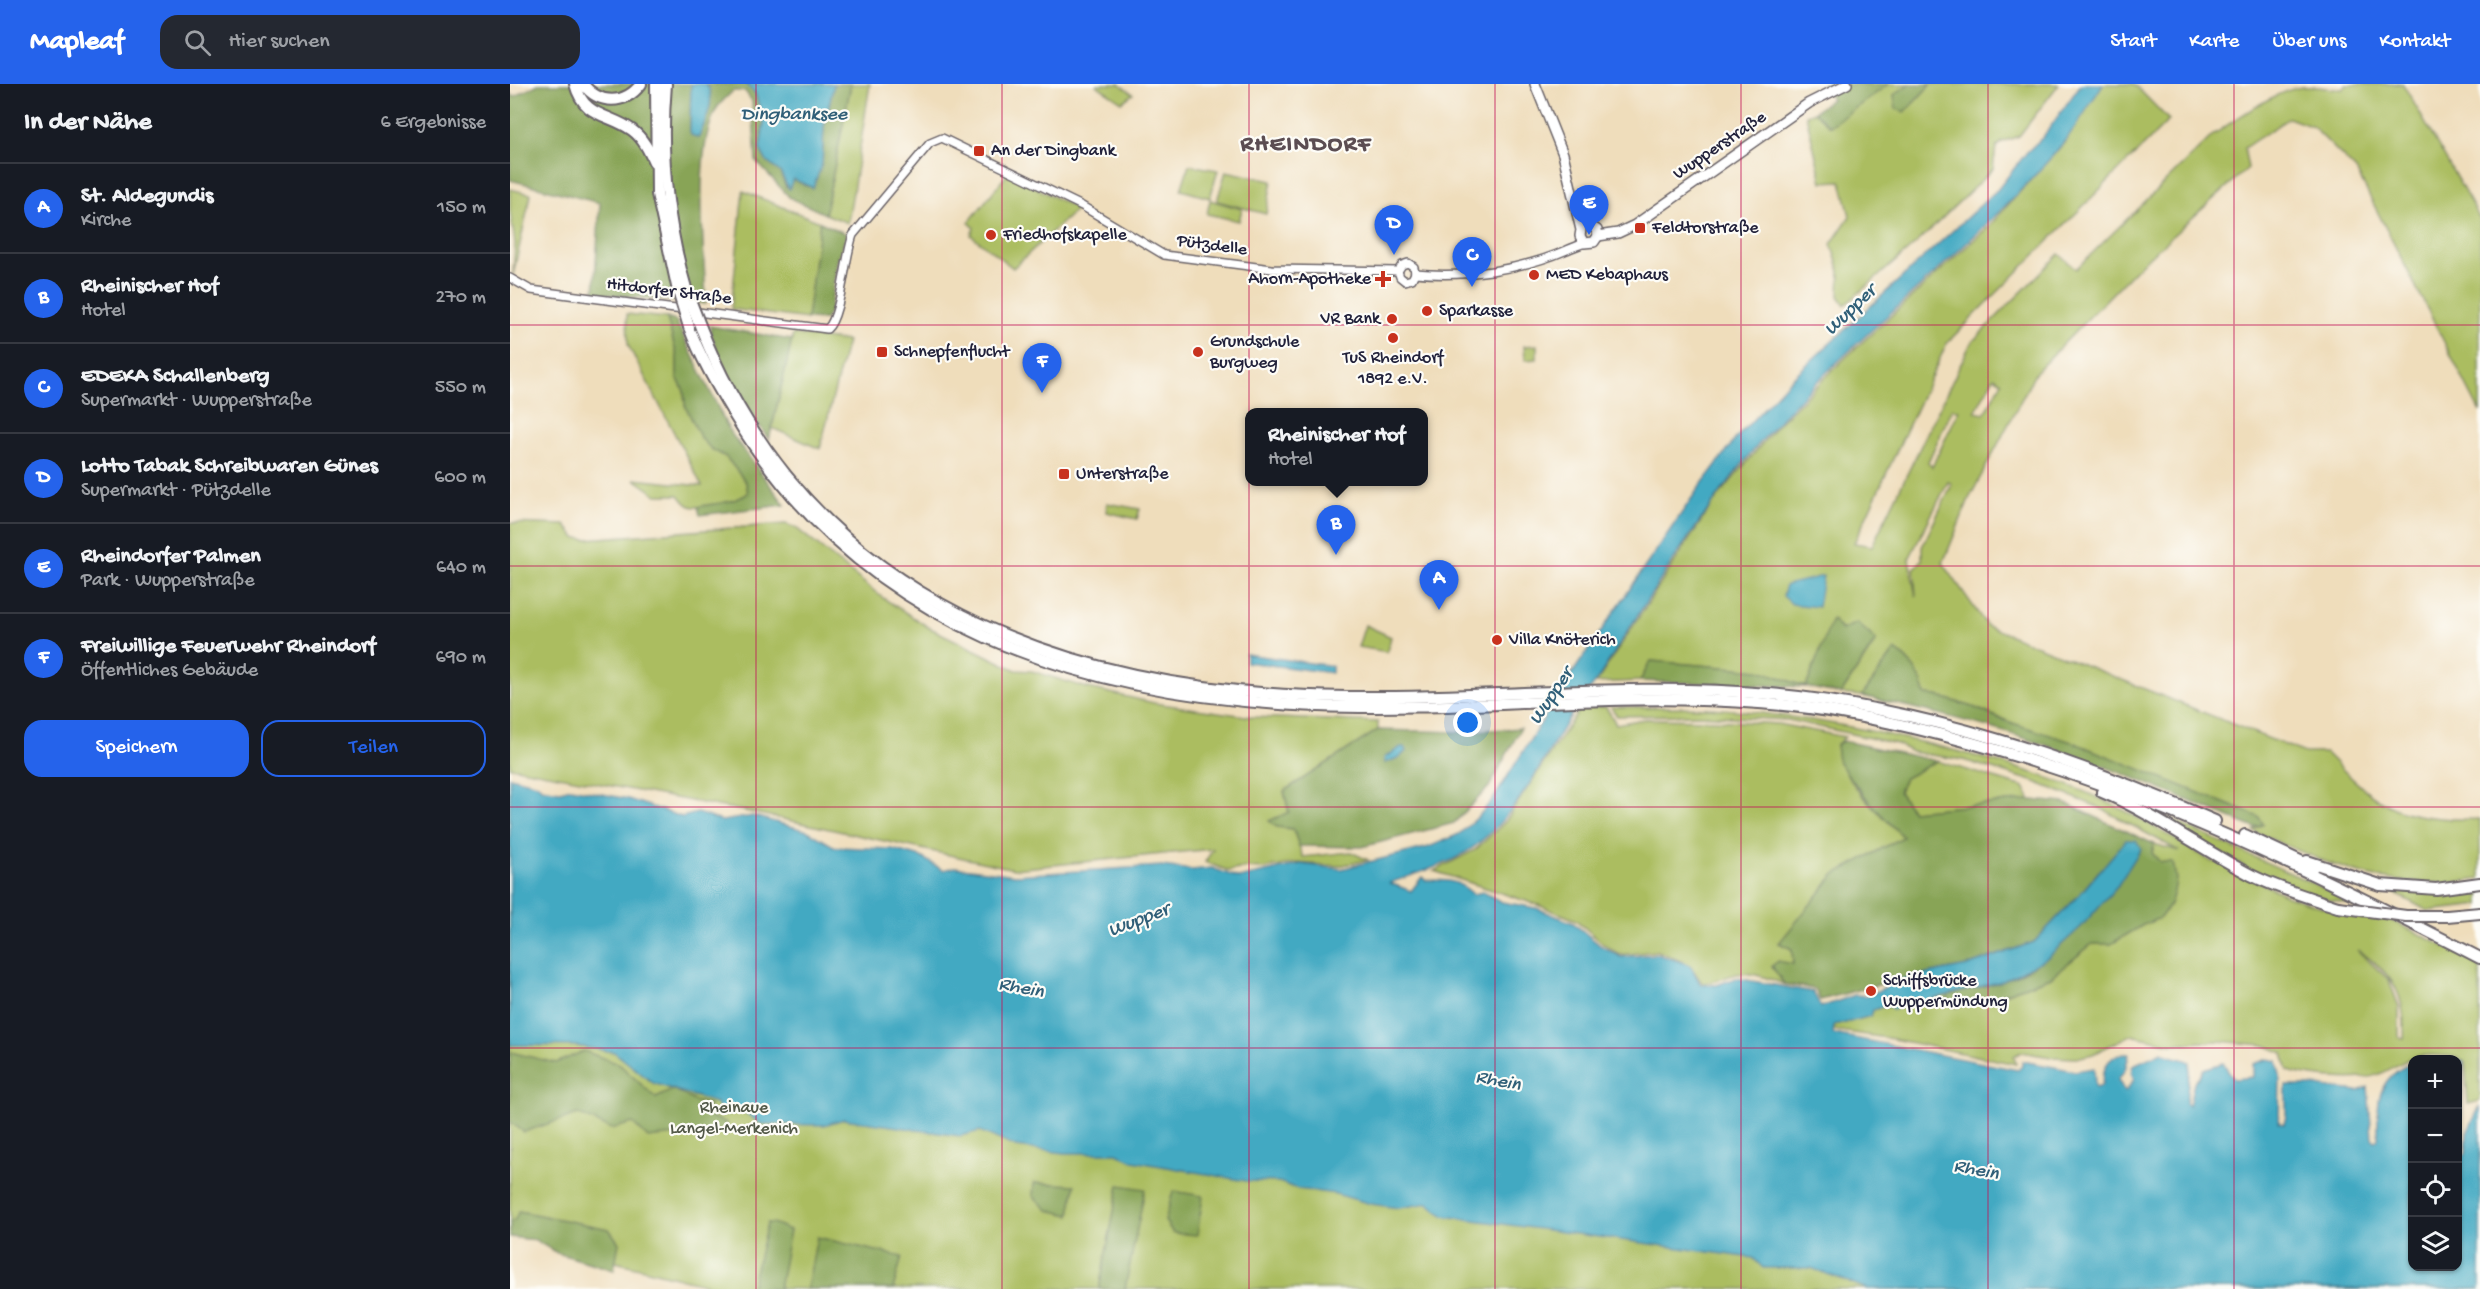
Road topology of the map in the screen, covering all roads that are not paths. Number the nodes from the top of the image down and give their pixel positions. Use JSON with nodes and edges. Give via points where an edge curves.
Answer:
{"nodes":[{"id":1,"x":575,"y":84,"type":"edge"},
{"id":2,"x":583,"y":84,"type":"edge"},
{"id":3,"x":641,"y":84,"type":"edge"},
{"id":4,"x":656,"y":84,"type":"edge"},
{"id":5,"x":666,"y":84,"type":"edge"},
{"id":6,"x":1535,"y":84,"type":"edge"},
{"id":7,"x":1847,"y":84,"type":"edge"},
{"id":8,"x":655,"y":167,"type":"junction"},
{"id":9,"x":1588,"y":234,"type":"junction"},
{"id":10,"x":1398,"y":271,"type":"junction"},
{"id":11,"x":1415,"y":273,"type":"junction"},
{"id":12,"x":510,"y":278,"type":"edge"},
{"id":13,"x":682,"y":291,"type":"junction"},
{"id":14,"x":827,"y":329,"type":"joint"},
{"id":15,"x":1640,"y":693,"type":"junction"},
{"id":16,"x":2011,"y":753,"type":"junction"},
{"id":17,"x":2293,"y":856,"type":"junction"},
{"id":18,"x":2480,"y":883,"type":"edge"},
{"id":19,"x":2480,"y":913,"type":"edge"},
{"id":20,"x":2480,"y":957,"type":"edge"}],
"edges":[{"from":1,"to":8,"type":"highway","via":[[589,109],[634,131]]},
{"from":2,"to":3,"type":"highway","via":[[599,98],[616,101],[627,98]]},
{"from":4,"to":8,"type":"highway"},
{"from":5,"to":13,"type":"highway","via":[[663,135]]},
{"from":6,"to":9,"type":"main road","via":[[1557,137],[1578,217]]},
{"from":7,"to":9,"type":"main road","name":"Wupperstraße","via":[[1809,103],[1635,225],[1618,233]]},
{"from":8,"to":13,"type":"highway","via":[[660,212]]},
{"from":9,"to":11,"type":"street","name":"Wupperstraße","via":[[1572,247],[1514,266],[1445,275]]},
{"from":10,"to":11,"type":"street","via":[[1405,280],[1412,279]]},
{"from":10,"to":11,"type":"street","via":[[1407,263]]},
{"from":10,"to":14,"type":"street","name":"Pützdelle","via":[[1272,269],[1164,255],[1082,206],[942,138],[930,143],[853,236],[835,319]]},
{"from":12,"to":14,"type":"street","name":"Hitdorfer Straße","via":[[531,290]]},
{"from":13,"to":15,"type":"highway","bridge":true,"via":[[695,328],[754,430],[821,514],[863,553],[912,589],[992,631],[1092,664],[1233,691],[1344,697]]},
{"from":15,"to":16,"type":"highway","via":[[1799,706],[1917,728]]},
{"from":15,"to":17,"type":"highway","via":[[1719,690],[1892,712],[2064,760]]},
{"from":16,"to":19,"type":"highway","bridge":true,"via":[[2137,808],[2253,875],[2299,895],[2338,907],[2406,916]]},
{"from":16,"to":20,"type":"highway","via":[[2056,766],[2213,828]]},
{"from":17,"to":18,"type":"highway","via":[[2380,885],[2436,889]]},
{"from":17,"to":20,"type":"highway","via":[[2426,922]]}]}
